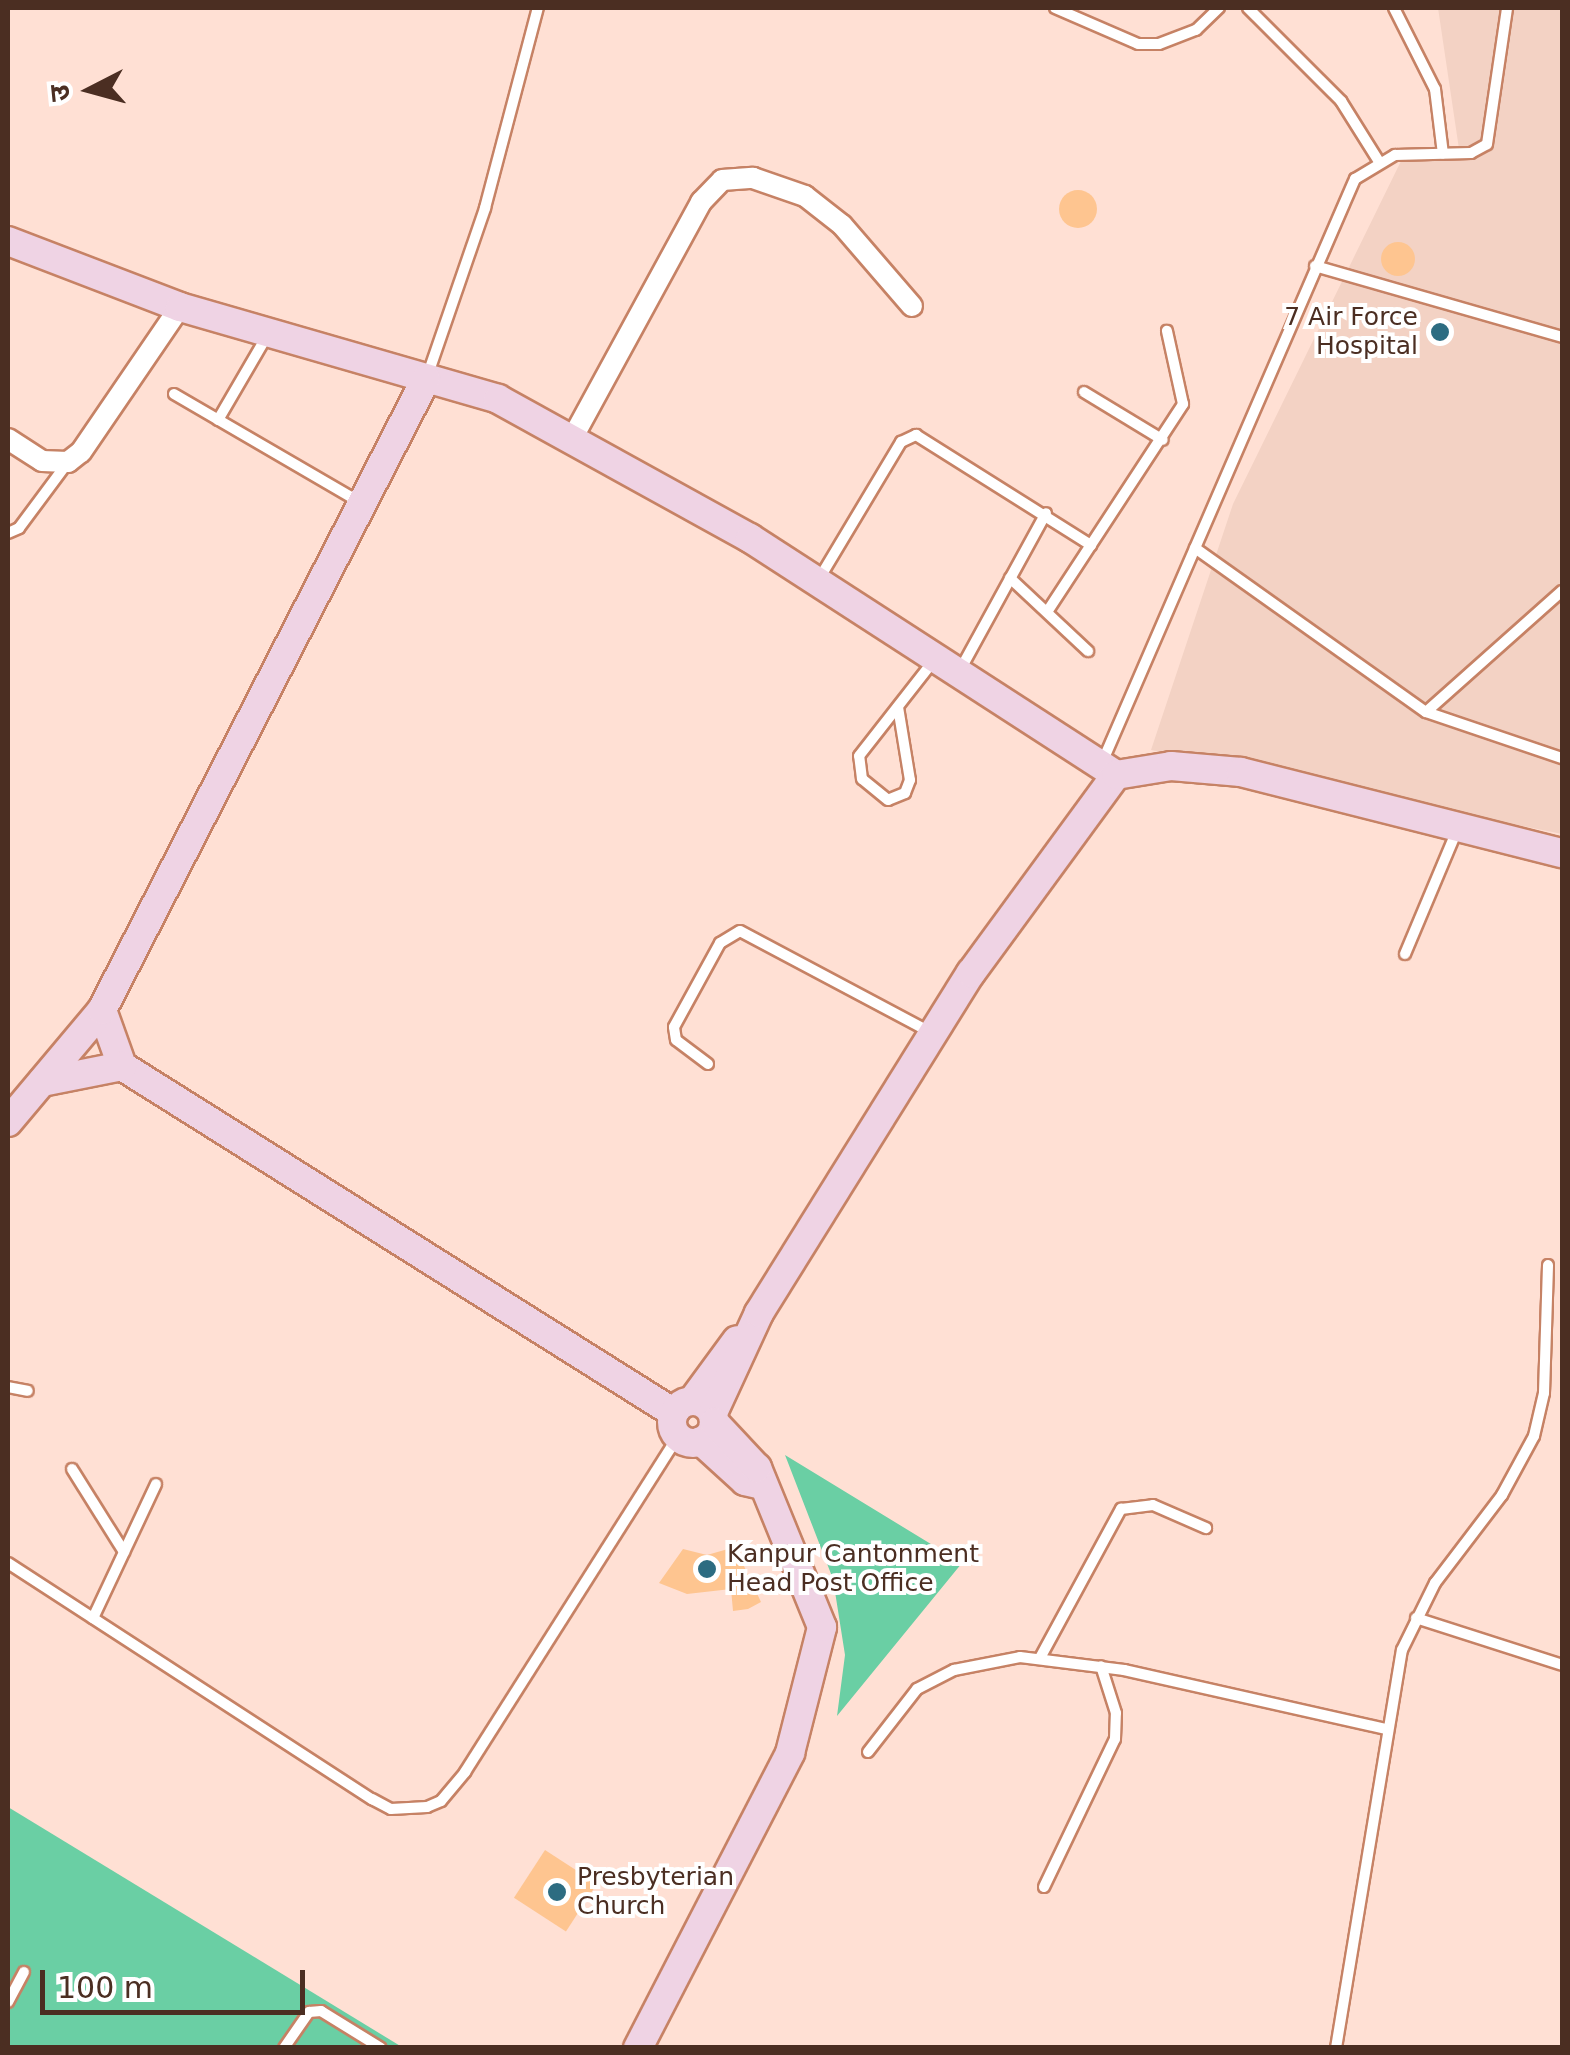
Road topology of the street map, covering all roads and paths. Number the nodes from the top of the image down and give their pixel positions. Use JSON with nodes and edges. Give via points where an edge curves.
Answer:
{"nodes":[{"id":1,"x":538,"y":8,"type":"edge"},
{"id":2,"x":1055,"y":8,"type":"edge"},
{"id":3,"x":1220,"y":8,"type":"edge"},
{"id":4,"x":1248,"y":8,"type":"edge"},
{"id":5,"x":1394,"y":8,"type":"edge"},
{"id":6,"x":1507,"y":8,"type":"edge"},
{"id":7,"x":1443,"y":154,"type":"junction"},
{"id":8,"x":1378,"y":160,"type":"junction"},
{"id":9,"x":8,"y":241,"type":"edge"},
{"id":10,"x":1314,"y":266,"type":"junction"},
{"id":11,"x":912,"y":306,"type":"dead end"},
{"id":12,"x":180,"y":307,"type":"junction"},
{"id":13,"x":1167,"y":331,"type":"dead end"},
{"id":14,"x":269,"y":333,"type":"junction"},
{"id":15,"x":1562,"y":337,"type":"edge"},
{"id":16,"x":426,"y":380,"type":"junction"},
{"id":17,"x":1084,"y":392,"type":"dead end"},
{"id":18,"x":174,"y":394,"type":"dead end"},
{"id":19,"x":218,"y":420,"type":"junction"},
{"id":20,"x":573,"y":437,"type":"junction"},
{"id":21,"x":8,"y":438,"type":"edge"},
{"id":22,"x":1163,"y":440,"type":"junction"},
{"id":23,"x":68,"y":462,"type":"junction"},
{"id":24,"x":364,"y":504,"type":"junction"},
{"id":25,"x":1046,"y":513,"type":"junction"},
{"id":26,"x":8,"y":533,"type":"edge"},
{"id":27,"x":1091,"y":544,"type":"junction"},
{"id":28,"x":1195,"y":548,"type":"junction"},
{"id":29,"x":1010,"y":578,"type":"junction"},
{"id":30,"x":817,"y":581,"type":"junction"},
{"id":31,"x":1562,"y":590,"type":"edge"},
{"id":32,"x":1049,"y":609,"type":"junction"},
{"id":33,"x":1088,"y":651,"type":"dead end"},
{"id":34,"x":947,"y":665,"type":"junction"},
{"id":35,"x":898,"y":707,"type":"junction"},
{"id":36,"x":1426,"y":712,"type":"junction"},
{"id":37,"x":1562,"y":758,"type":"edge"},
{"id":38,"x":1108,"y":770,"type":"junction"},
{"id":39,"x":1458,"y":826,"type":"junction"},
{"id":40,"x":1562,"y":853,"type":"edge"},
{"id":41,"x":1406,"y":954,"type":"dead end"},
{"id":42,"x":102,"y":1010,"type":"junction"},
{"id":43,"x":934,"y":1034,"type":"junction"},
{"id":44,"x":708,"y":1064,"type":"dead end"},
{"id":45,"x":122,"y":1066,"type":"junction"},
{"id":46,"x":42,"y":1082,"type":"junction"},
{"id":47,"x":8,"y":1122,"type":"edge"},
{"id":48,"x":1548,"y":1265,"type":"dead end"},
{"id":49,"x":8,"y":1387,"type":"edge"},
{"id":50,"x":28,"y":1391,"type":"dead end"},
{"id":51,"x":695,"y":1421,"type":"junction"},
{"id":52,"x":72,"y":1468,"type":"dead end"},
{"id":53,"x":156,"y":1484,"type":"dead end"},
{"id":54,"x":1206,"y":1528,"type":"dead end"},
{"id":55,"x":124,"y":1552,"type":"junction"},
{"id":56,"x":8,"y":1563,"type":"edge"},
{"id":57,"x":93,"y":1618,"type":"junction"},
{"id":58,"x":1416,"y":1618,"type":"junction"},
{"id":59,"x":1040,"y":1658,"type":"junction"},
{"id":60,"x":1562,"y":1665,"type":"edge"},
{"id":61,"x":1101,"y":1666,"type":"junction"},
{"id":62,"x":1386,"y":1729,"type":"junction"},
{"id":63,"x":868,"y":1752,"type":"dead end"},
{"id":64,"x":1044,"y":1887,"type":"dead end"},
{"id":65,"x":24,"y":1972,"type":"dead end"},
{"id":66,"x":8,"y":2002,"type":"edge"},
{"id":67,"x":284,"y":2048,"type":"edge"},
{"id":68,"x":381,"y":2048,"type":"edge"},
{"id":69,"x":638,"y":2048,"type":"edge"},
{"id":70,"x":1336,"y":2048,"type":"edge"}],
"edges":[{"from":1,"to":16,"type":"lane","via":[[485,208]]},
{"from":2,"to":3,"type":"lane","via":[[1138,44],[1196,30]]},
{"from":4,"to":8,"type":"lane","via":[[1341,101]]},
{"from":5,"to":7,"type":"lane","via":[[1435,89]]},
{"from":6,"to":7,"type":"lane","via":[[1487,144]]},
{"from":7,"to":8,"type":"lane"},
{"from":8,"to":10,"type":"lane","via":[[1355,180]]},
{"from":9,"to":12,"type":"street"},
{"from":10,"to":15,"type":"lane"},
{"from":10,"to":28,"type":"lane"},
{"from":11,"to":20,"type":"street","via":[[842,225],[805,196],[753,178],[722,180],[701,202]]},
{"from":12,"to":14,"type":"street"},
{"from":12,"to":23,"type":"street"},
{"from":13,"to":22,"type":"lane","via":[[1184,395]]},
{"from":14,"to":16,"type":"street"},
{"from":14,"to":19,"type":"lane"},
{"from":16,"to":20,"type":"street","via":[[498,399]]},
{"from":16,"to":24,"type":"street"},
{"from":17,"to":22,"type":"lane"},
{"from":18,"to":19,"type":"lane"},
{"from":19,"to":24,"type":"lane"},
{"from":20,"to":30,"type":"street"},
{"from":21,"to":23,"type":"street","via":[[42,461]]},
{"from":22,"to":27,"type":"lane"},
{"from":23,"to":26,"type":"lane","via":[[20,528]]},
{"from":24,"to":42,"type":"street"},
{"from":25,"to":27,"type":"lane"},
{"from":25,"to":29,"type":"lane"},
{"from":25,"to":30,"type":"lane","via":[[930,439],[908,437]]},
{"from":27,"to":32,"type":"lane"},
{"from":28,"to":36,"type":"lane"},
{"from":28,"to":38,"type":"lane"},
{"from":29,"to":32,"type":"lane"},
{"from":29,"to":34,"type":"lane"},
{"from":30,"to":34,"type":"street"},
{"from":31,"to":36,"type":"lane"},
{"from":32,"to":33,"type":"lane"},
{"from":34,"to":35,"type":"lane"},
{"from":34,"to":38,"type":"street"},
{"from":35,"to":35,"type":"lane","via":[[910,780],[906,793],[888,800],[862,779],[858,765],[868,738]]},
{"from":36,"to":37,"type":"lane"},
{"from":38,"to":39,"type":"street","via":[[1241,772]]},
{"from":38,"to":43,"type":"street"},
{"from":39,"to":40,"type":"street"},
{"from":39,"to":41,"type":"lane"},
{"from":42,"to":45,"type":"street"},
{"from":42,"to":46,"type":"street"},
{"from":43,"to":44,"type":"lane","via":[[740,931],[720,943],[674,1027],[676,1040]]},
{"from":43,"to":51,"type":"street"},
{"from":45,"to":46,"type":"street"},
{"from":45,"to":51,"type":"street"},
{"from":46,"to":47,"type":"street"},
{"from":48,"to":58,"type":"lane","via":[[1544,1393],[1534,1436],[1502,1495]]},
{"from":49,"to":50,"type":"lane"},
{"from":51,"to":57,"type":"lane","via":[[465,1772],[442,1801],[427,1807],[391,1809],[372,1799]]},
{"from":51,"to":69,"type":"street","via":[[745,1481],[764,1486],[822,1628],[790,1753]]},
{"from":52,"to":55,"type":"lane"},
{"from":53,"to":55,"type":"lane"},
{"from":54,"to":59,"type":"lane","via":[[1154,1505],[1121,1509]]},
{"from":55,"to":57,"type":"lane"},
{"from":56,"to":57,"type":"lane"},
{"from":58,"to":60,"type":"lane"},
{"from":58,"to":62,"type":"lane","via":[[1402,1650]]},
{"from":59,"to":61,"type":"lane"},
{"from":59,"to":63,"type":"lane","via":[[973,1665],[936,1679],[902,1702]]},
{"from":61,"to":62,"type":"lane"},
{"from":61,"to":64,"type":"lane","via":[[1116,1713],[1114,1739]]},
{"from":62,"to":70,"type":"lane"},
{"from":65,"to":66,"type":"lane"},
{"from":67,"to":68,"type":"lane","via":[[309,2012],[321,2010]]}]}
